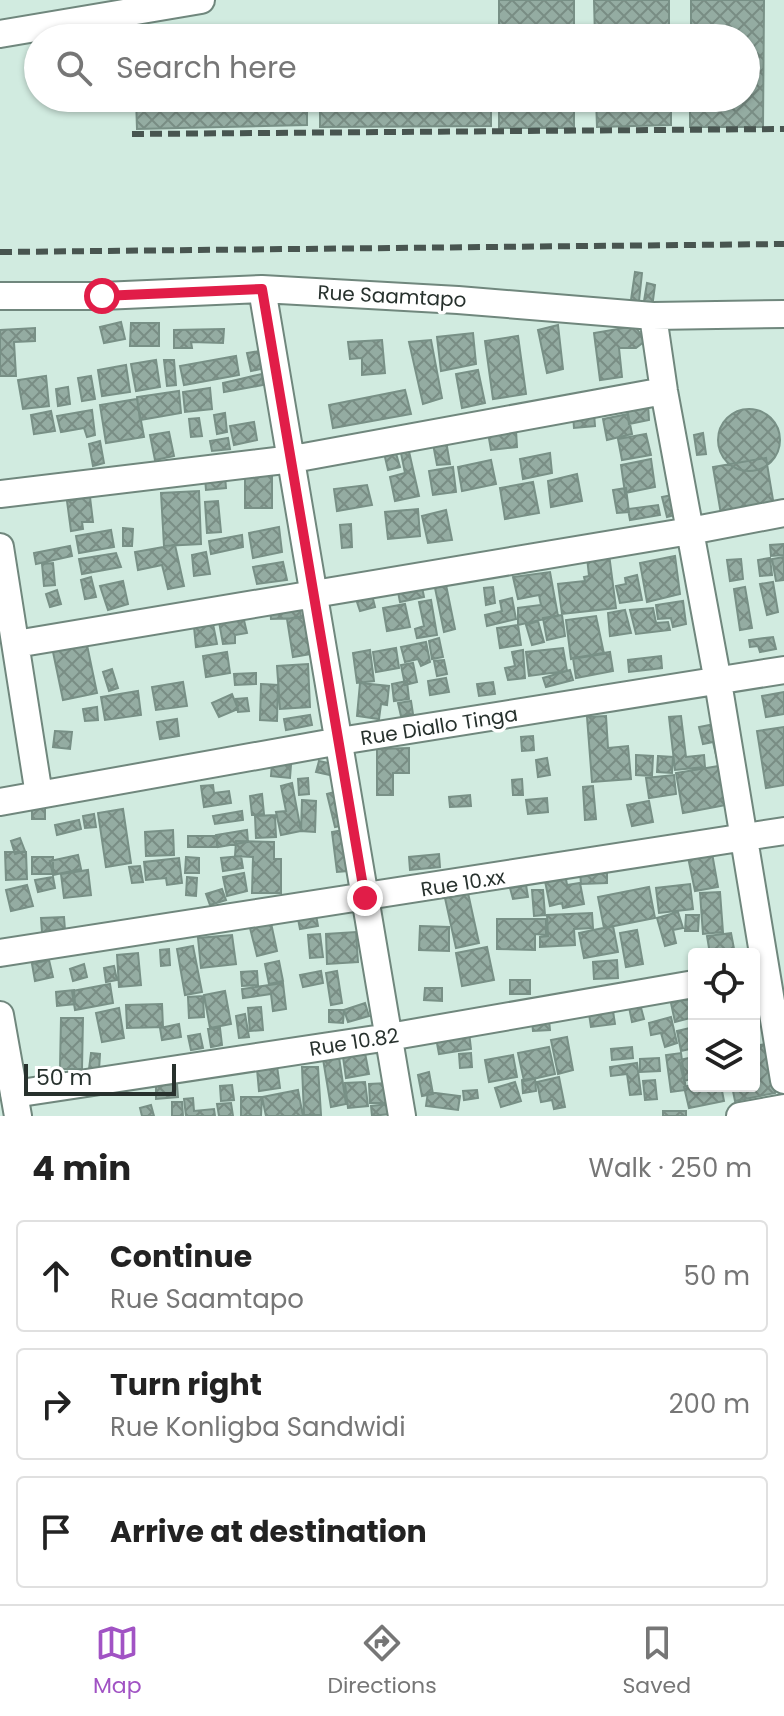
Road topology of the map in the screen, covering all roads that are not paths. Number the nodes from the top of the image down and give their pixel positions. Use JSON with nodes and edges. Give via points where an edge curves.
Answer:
{"nodes":[{"id":1,"x":201,"y":0,"type":"edge"},
{"id":2,"x":59,"y":24,"type":"edge"},
{"id":3,"x":24,"y":30,"type":"edge"},
{"id":4,"x":0,"y":34,"type":"edge"},
{"id":5,"x":262,"y":289,"type":"junction"},
{"id":6,"x":0,"y":296,"type":"edge"},
{"id":7,"x":784,"y":314,"type":"edge"},
{"id":8,"x":653,"y":316,"type":"junction"},
{"id":9,"x":664,"y":391,"type":"junction"},
{"id":10,"x":293,"y":459,"type":"junction"},
{"id":11,"x":0,"y":494,"type":"edge"},
{"id":12,"x":784,"y":513,"type":"edge"},
{"id":13,"x":690,"y":531,"type":"junction"},
{"id":14,"x":0,"y":547,"type":"edge"},
{"id":15,"x":314,"y":593,"type":"junction"},
{"id":16,"x":16,"y":644,"type":"junction"},
{"id":17,"x":784,"y":670,"type":"edge"},
{"id":18,"x":718,"y":682,"type":"junction"},
{"id":19,"x":340,"y":741,"type":"junction"},
{"id":20,"x":39,"y":795,"type":"junction"},
{"id":21,"x":0,"y":802,"type":"edge"},
{"id":22,"x":784,"y":831,"type":"edge"},
{"id":23,"x":744,"y":839,"type":"junction"},
{"id":24,"x":365,"y":898,"type":"junction"},
{"id":25,"x":0,"y":953,"type":"edge"},
{"id":26,"x":768,"y":971,"type":"edge"},
{"id":27,"x":688,"y":985,"type":"edge"},
{"id":28,"x":0,"y":1015,"type":"edge"},
{"id":29,"x":389,"y":1037,"type":"junction"},
{"id":30,"x":784,"y":1080,"type":"edge"},
{"id":31,"x":16,"y":1105,"type":"edge"},
{"id":32,"x":784,"y":1108,"type":"edge"},
{"id":33,"x":402,"y":1116,"type":"edge"},
{"id":34,"x":740,"y":1116,"type":"edge"}],
"edges":[{"from":1,"to":2,"type":"street"},
{"from":3,"to":4,"type":"street"},
{"from":5,"to":6,"type":"street","name":"Rue Saamtapo"},
{"from":5,"to":8,"type":"street","name":"Rue Saamtapo"},
{"from":5,"to":10,"type":"street"},
{"from":7,"to":8,"type":"street","name":"Rue Saamtapo"},
{"from":8,"to":9,"type":"street"},
{"from":9,"to":10,"type":"street"},
{"from":9,"to":13,"type":"street"},
{"from":10,"to":11,"type":"street"},
{"from":10,"to":15,"type":"street"},
{"from":12,"to":13,"type":"street"},
{"from":13,"to":15,"type":"street"},
{"from":13,"to":18,"type":"street"},
{"from":14,"to":16,"type":"street"},
{"from":15,"to":16,"type":"street"},
{"from":15,"to":19,"type":"street"},
{"from":16,"to":20,"type":"street"},
{"from":17,"to":18,"type":"street","name":"Rue Diallo Tinga"},
{"from":18,"to":19,"type":"street","name":"Rue Diallo Tinga"},
{"from":18,"to":23,"type":"street"},
{"from":19,"to":20,"type":"street","name":"Rue Diallo Tinga"},
{"from":19,"to":24,"type":"street"},
{"from":20,"to":21,"type":"street","name":"Rue Diallo Tinga"},
{"from":22,"to":23,"type":"street","name":"Rue 10.xx"},
{"from":23,"to":24,"type":"street","name":"Rue 10.xx"},
{"from":23,"to":26,"type":"street"},
{"from":24,"to":25,"type":"street","name":"Rue 10.xx"},
{"from":24,"to":29,"type":"street"},
{"from":26,"to":30,"type":"street"},
{"from":27,"to":29,"type":"street","name":"Rue 10.82"},
{"from":28,"to":31,"type":"street"},
{"from":29,"to":31,"type":"street","name":"Rue 10.82"},
{"from":29,"to":33,"type":"street"},
{"from":32,"to":34,"type":"street"}]}
